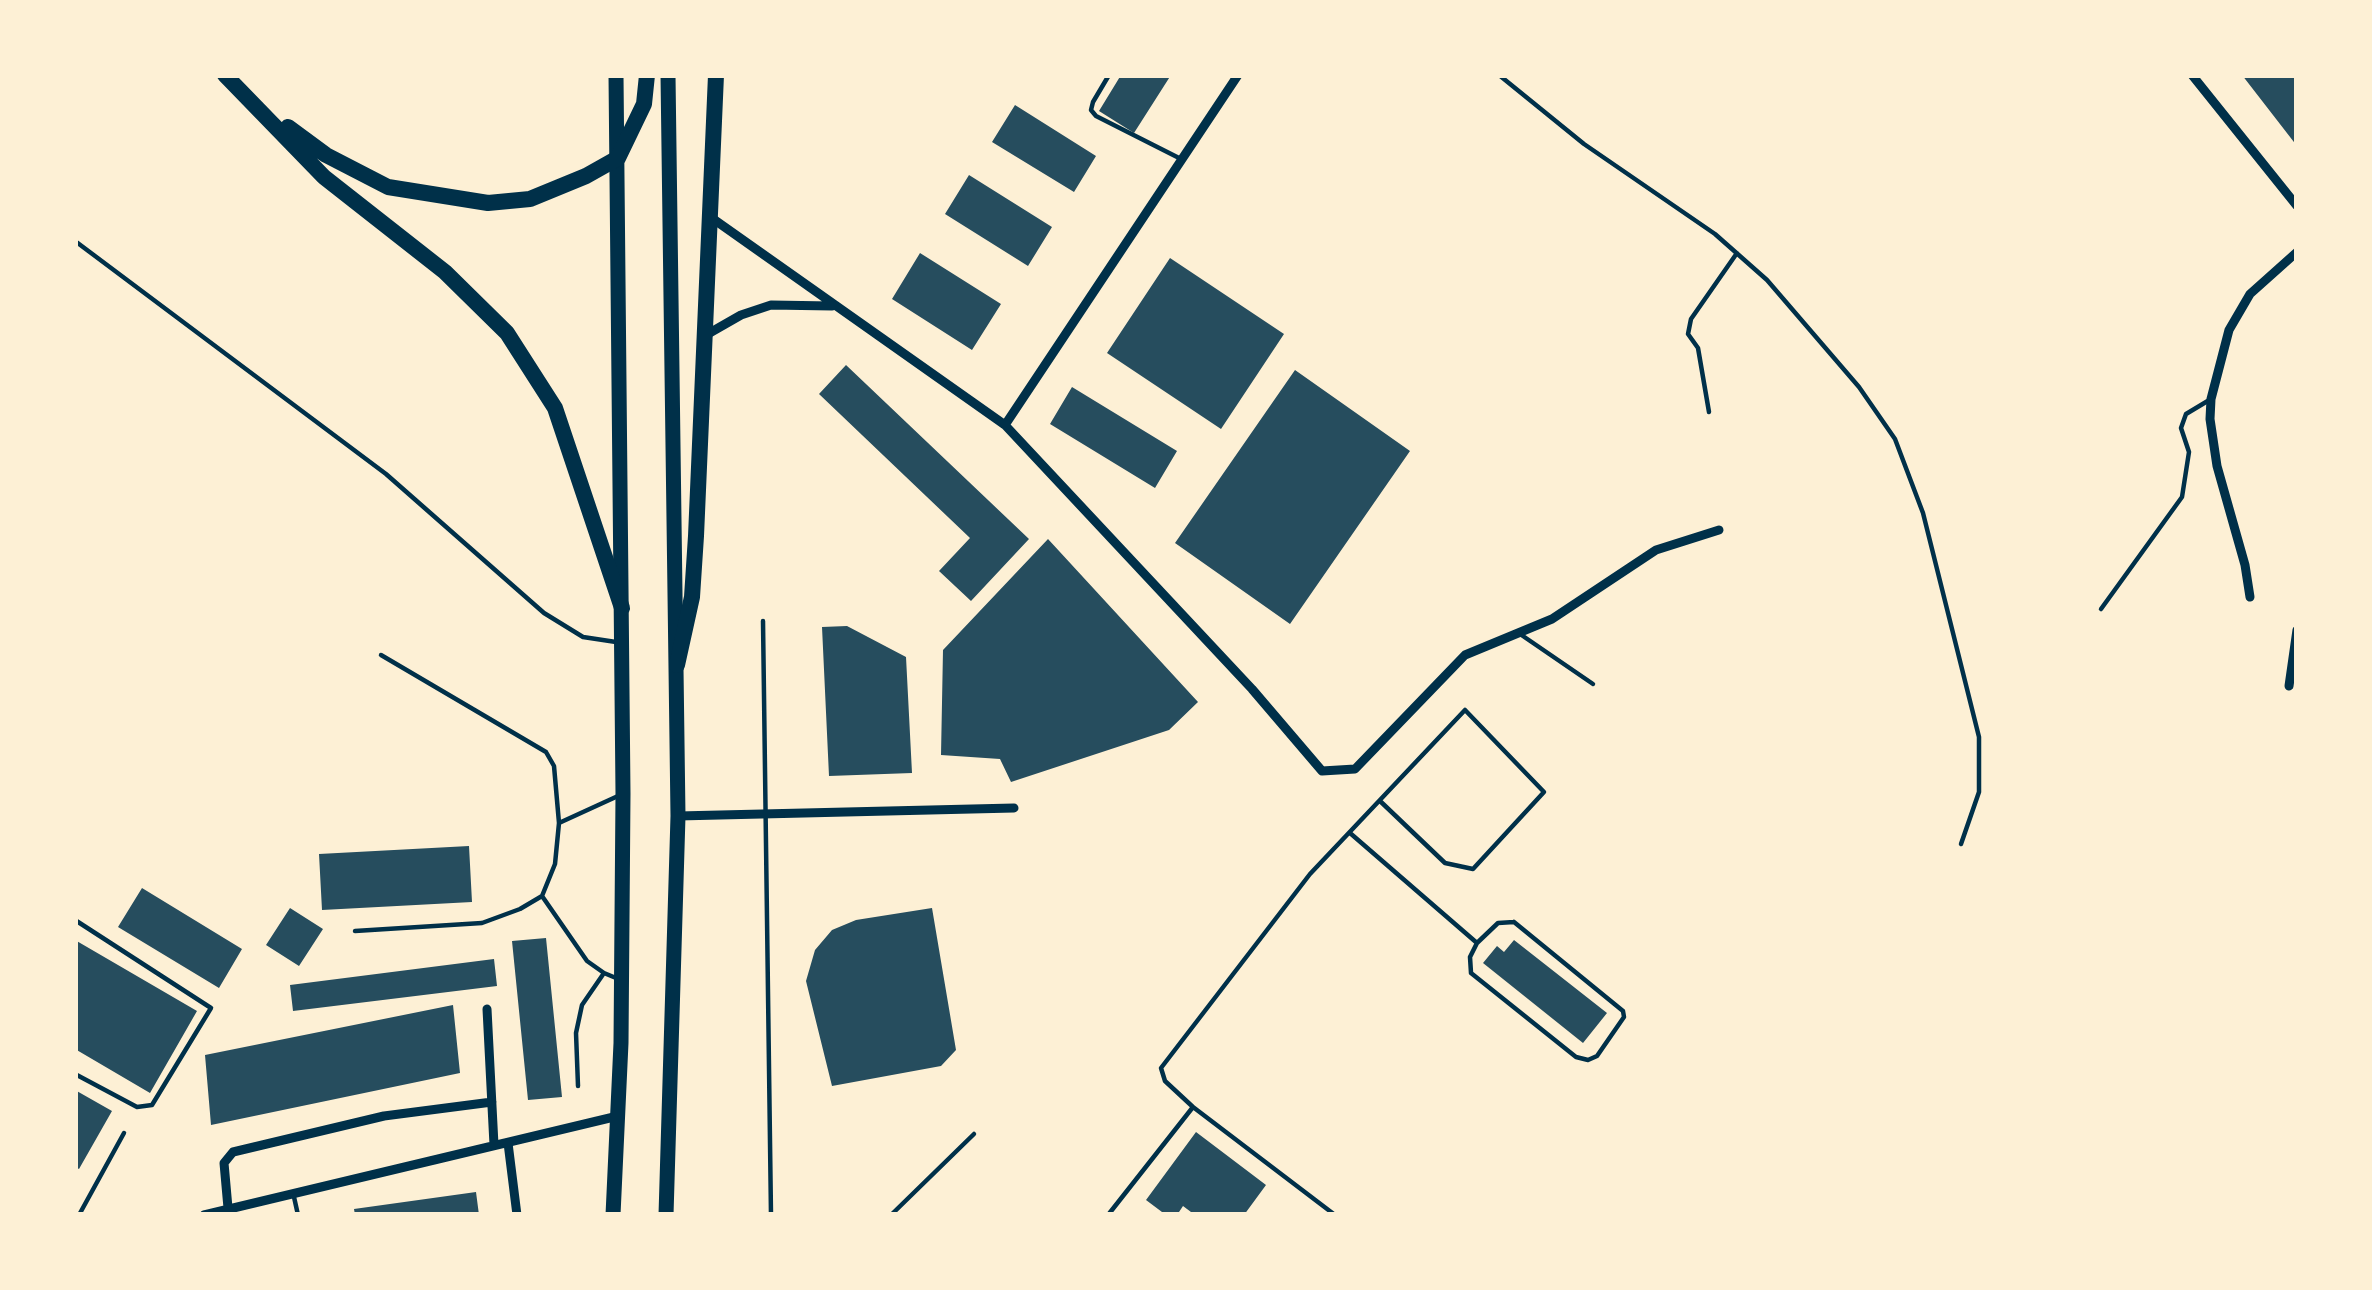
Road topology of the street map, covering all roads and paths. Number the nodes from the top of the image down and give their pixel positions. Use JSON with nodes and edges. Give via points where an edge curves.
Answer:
{"nodes":[{"id":1,"x":224,"y":75,"type":"edge"},
{"id":2,"x":616,"y":75,"type":"edge"},
{"id":3,"x":647,"y":75,"type":"edge"},
{"id":4,"x":668,"y":75,"type":"edge"},
{"id":5,"x":716,"y":75,"type":"edge"},
{"id":6,"x":1109,"y":75,"type":"edge"},
{"id":7,"x":1499,"y":75,"type":"edge"},
{"id":8,"x":2192,"y":75,"type":"edge"},
{"id":9,"x":1234,"y":76,"type":"edge"},
{"id":10,"x":253,"y":102,"type":"junction"},
{"id":11,"x":617,"y":158,"type":"junction"},
{"id":12,"x":1183,"y":160,"type":"junction"},
{"id":13,"x":2297,"y":206,"type":"edge"},
{"id":14,"x":709,"y":216,"type":"junction"},
{"id":15,"x":75,"y":241,"type":"edge"},
{"id":16,"x":2297,"y":252,"type":"edge"},
{"id":17,"x":1737,"y":254,"type":"junction"},
{"id":18,"x":835,"y":306,"type":"junction"},
{"id":19,"x":702,"y":338,"type":"junction"},
{"id":20,"x":2211,"y":399,"type":"junction"},
{"id":21,"x":1709,"y":412,"type":"dead end"},
{"id":22,"x":1006,"y":425,"type":"junction"},
{"id":23,"x":1719,"y":530,"type":"dead end"},
{"id":24,"x":2250,"y":597,"type":"dead end"},
{"id":25,"x":622,"y":608,"type":"junction"},
{"id":26,"x":2101,"y":609,"type":"dead end"},
{"id":27,"x":763,"y":621,"type":"dead end"},
{"id":28,"x":2297,"y":630,"type":"edge"},
{"id":29,"x":1520,"y":634,"type":"junction"},
{"id":30,"x":622,"y":644,"type":"junction"},
{"id":31,"x":381,"y":655,"type":"dead end"},
{"id":32,"x":677,"y":665,"type":"junction"},
{"id":33,"x":1593,"y":684,"type":"dead end"},
{"id":34,"x":2289,"y":686,"type":"dead end"},
{"id":35,"x":623,"y":794,"type":"junction"},
{"id":36,"x":1380,"y":801,"type":"junction"},
{"id":37,"x":1014,"y":808,"type":"dead end"},
{"id":38,"x":765,"y":812,"type":"junction"},
{"id":39,"x":678,"y":816,"type":"junction"},
{"id":40,"x":559,"y":823,"type":"junction"},
{"id":41,"x":1350,"y":833,"type":"junction"},
{"id":42,"x":1961,"y":844,"type":"dead end"},
{"id":43,"x":542,"y":896,"type":"junction"},
{"id":44,"x":75,"y":920,"type":"edge"},
{"id":45,"x":355,"y":931,"type":"dead end"},
{"id":46,"x":1477,"y":943,"type":"junction"},
{"id":47,"x":613,"y":976,"type":"junction"},
{"id":48,"x":487,"y":1009,"type":"dead end"},
{"id":49,"x":75,"y":1074,"type":"edge"},
{"id":50,"x":578,"y":1085,"type":"dead end"},
{"id":51,"x":492,"y":1102,"type":"junction"},
{"id":52,"x":1192,"y":1107,"type":"junction"},
{"id":53,"x":618,"y":1116,"type":"junction"},
{"id":54,"x":124,"y":1133,"type":"dead end"},
{"id":55,"x":974,"y":1134,"type":"dead end"},
{"id":56,"x":508,"y":1142,"type":"junction"},
{"id":57,"x":494,"y":1145,"type":"junction"},
{"id":58,"x":292,"y":1192,"type":"junction"},
{"id":59,"x":228,"y":1208,"type":"junction"},
{"id":60,"x":248,"y":1209,"type":"edge"},
{"id":61,"x":79,"y":1215,"type":"edge"},
{"id":62,"x":204,"y":1215,"type":"edge"},
{"id":63,"x":298,"y":1215,"type":"edge"},
{"id":64,"x":517,"y":1215,"type":"edge"},
{"id":65,"x":613,"y":1215,"type":"edge"},
{"id":66,"x":666,"y":1215,"type":"edge"},
{"id":67,"x":771,"y":1215,"type":"edge"},
{"id":68,"x":891,"y":1215,"type":"edge"},
{"id":69,"x":1108,"y":1215,"type":"edge"},
{"id":70,"x":1335,"y":1215,"type":"edge"}],
"edges":[{"from":1,"to":10,"type":"highway"},
{"from":2,"to":11,"type":"highway"},
{"from":3,"to":11,"type":"highway","via":[[644,104]]},
{"from":4,"to":32,"type":"highway"},
{"from":5,"to":14,"type":"highway"},
{"from":6,"to":12,"type":"lane","via":[[1093,102],[1096,116]]},
{"from":7,"to":17,"type":"lane"},
{"from":8,"to":13,"type":"street"},
{"from":9,"to":12,"type":"street"},
{"from":10,"to":11,"type":"highway","via":[[326,155],[388,187],[436,197],[530,199]]},
{"from":10,"to":25,"type":"highway","via":[[324,177],[446,272],[507,333],[555,408]]},
{"from":11,"to":25,"type":"highway"},
{"from":12,"to":22,"type":"street"},
{"from":14,"to":18,"type":"street"},
{"from":14,"to":19,"type":"highway"},
{"from":15,"to":30,"type":"lane","via":[[386,474],[544,613],[583,637]]},
{"from":16,"to":20,"type":"street","via":[[2249,293],[2229,330]]},
{"from":17,"to":21,"type":"lane","via":[[1688,334],[1698,348]]},
{"from":17,"to":42,"type":"lane","via":[[1895,439],[1923,513],[1979,737],[1979,792]]},
{"from":18,"to":19,"type":"street","via":[[771,305]]},
{"from":18,"to":22,"type":"street"},
{"from":19,"to":32,"type":"highway","via":[[692,597]]},
{"from":20,"to":24,"type":"street","via":[[2217,466]]},
{"from":20,"to":26,"type":"lane","via":[[2186,414],[2181,428],[2189,452],[2182,497]]},
{"from":22,"to":29,"type":"street","via":[[1322,771],[1354,769],[1466,655]]},
{"from":23,"to":29,"type":"street","via":[[1656,550]]},
{"from":25,"to":30,"type":"highway"},
{"from":27,"to":38,"type":"lane"},
{"from":28,"to":34,"type":"street"},
{"from":29,"to":33,"type":"lane"},
{"from":30,"to":35,"type":"highway"},
{"from":31,"to":40,"type":"lane","via":[[546,752]]},
{"from":32,"to":39,"type":"highway"},
{"from":35,"to":40,"type":"lane"},
{"from":35,"to":47,"type":"highway"},
{"from":36,"to":36,"type":"lane","via":[[1465,710],[1544,792],[1473,869],[1445,863]]},
{"from":36,"to":41,"type":"lane"},
{"from":37,"to":38,"type":"street"},
{"from":38,"to":39,"type":"street"},
{"from":38,"to":67,"type":"lane"},
{"from":39,"to":66,"type":"highway"},
{"from":40,"to":43,"type":"lane"},
{"from":41,"to":46,"type":"lane"},
{"from":41,"to":52,"type":"lane","via":[[1168,1055],[1165,1081]]},
{"from":43,"to":45,"type":"lane","via":[[482,923]]},
{"from":43,"to":47,"type":"lane","via":[[587,961]]},
{"from":44,"to":49,"type":"lane","via":[[211,1008],[152,1106]]},
{"from":46,"to":46,"type":"lane","via":[[1498,923],[1514,922],[1615,1001],[1624,1017],[1597,1056],[1576,1057],[1471,973]]},
{"from":47,"to":50,"type":"lane","via":[[582,1005]]},
{"from":47,"to":53,"type":"highway"},
{"from":48,"to":51,"type":"street"},
{"from":51,"to":57,"type":"street"},
{"from":51,"to":59,"type":"street","via":[[384,1116],[233,1152],[224,1163]]},
{"from":52,"to":69,"type":"lane"},
{"from":52,"to":70,"type":"lane"},
{"from":53,"to":56,"type":"street"},
{"from":53,"to":65,"type":"highway"},
{"from":54,"to":61,"type":"lane"},
{"from":55,"to":68,"type":"lane"},
{"from":56,"to":57,"type":"street"},
{"from":56,"to":64,"type":"street"},
{"from":57,"to":58,"type":"street"},
{"from":58,"to":60,"type":"street"},
{"from":58,"to":63,"type":"lane"},
{"from":59,"to":60,"type":"street"},
{"from":59,"to":62,"type":"street"}]}
